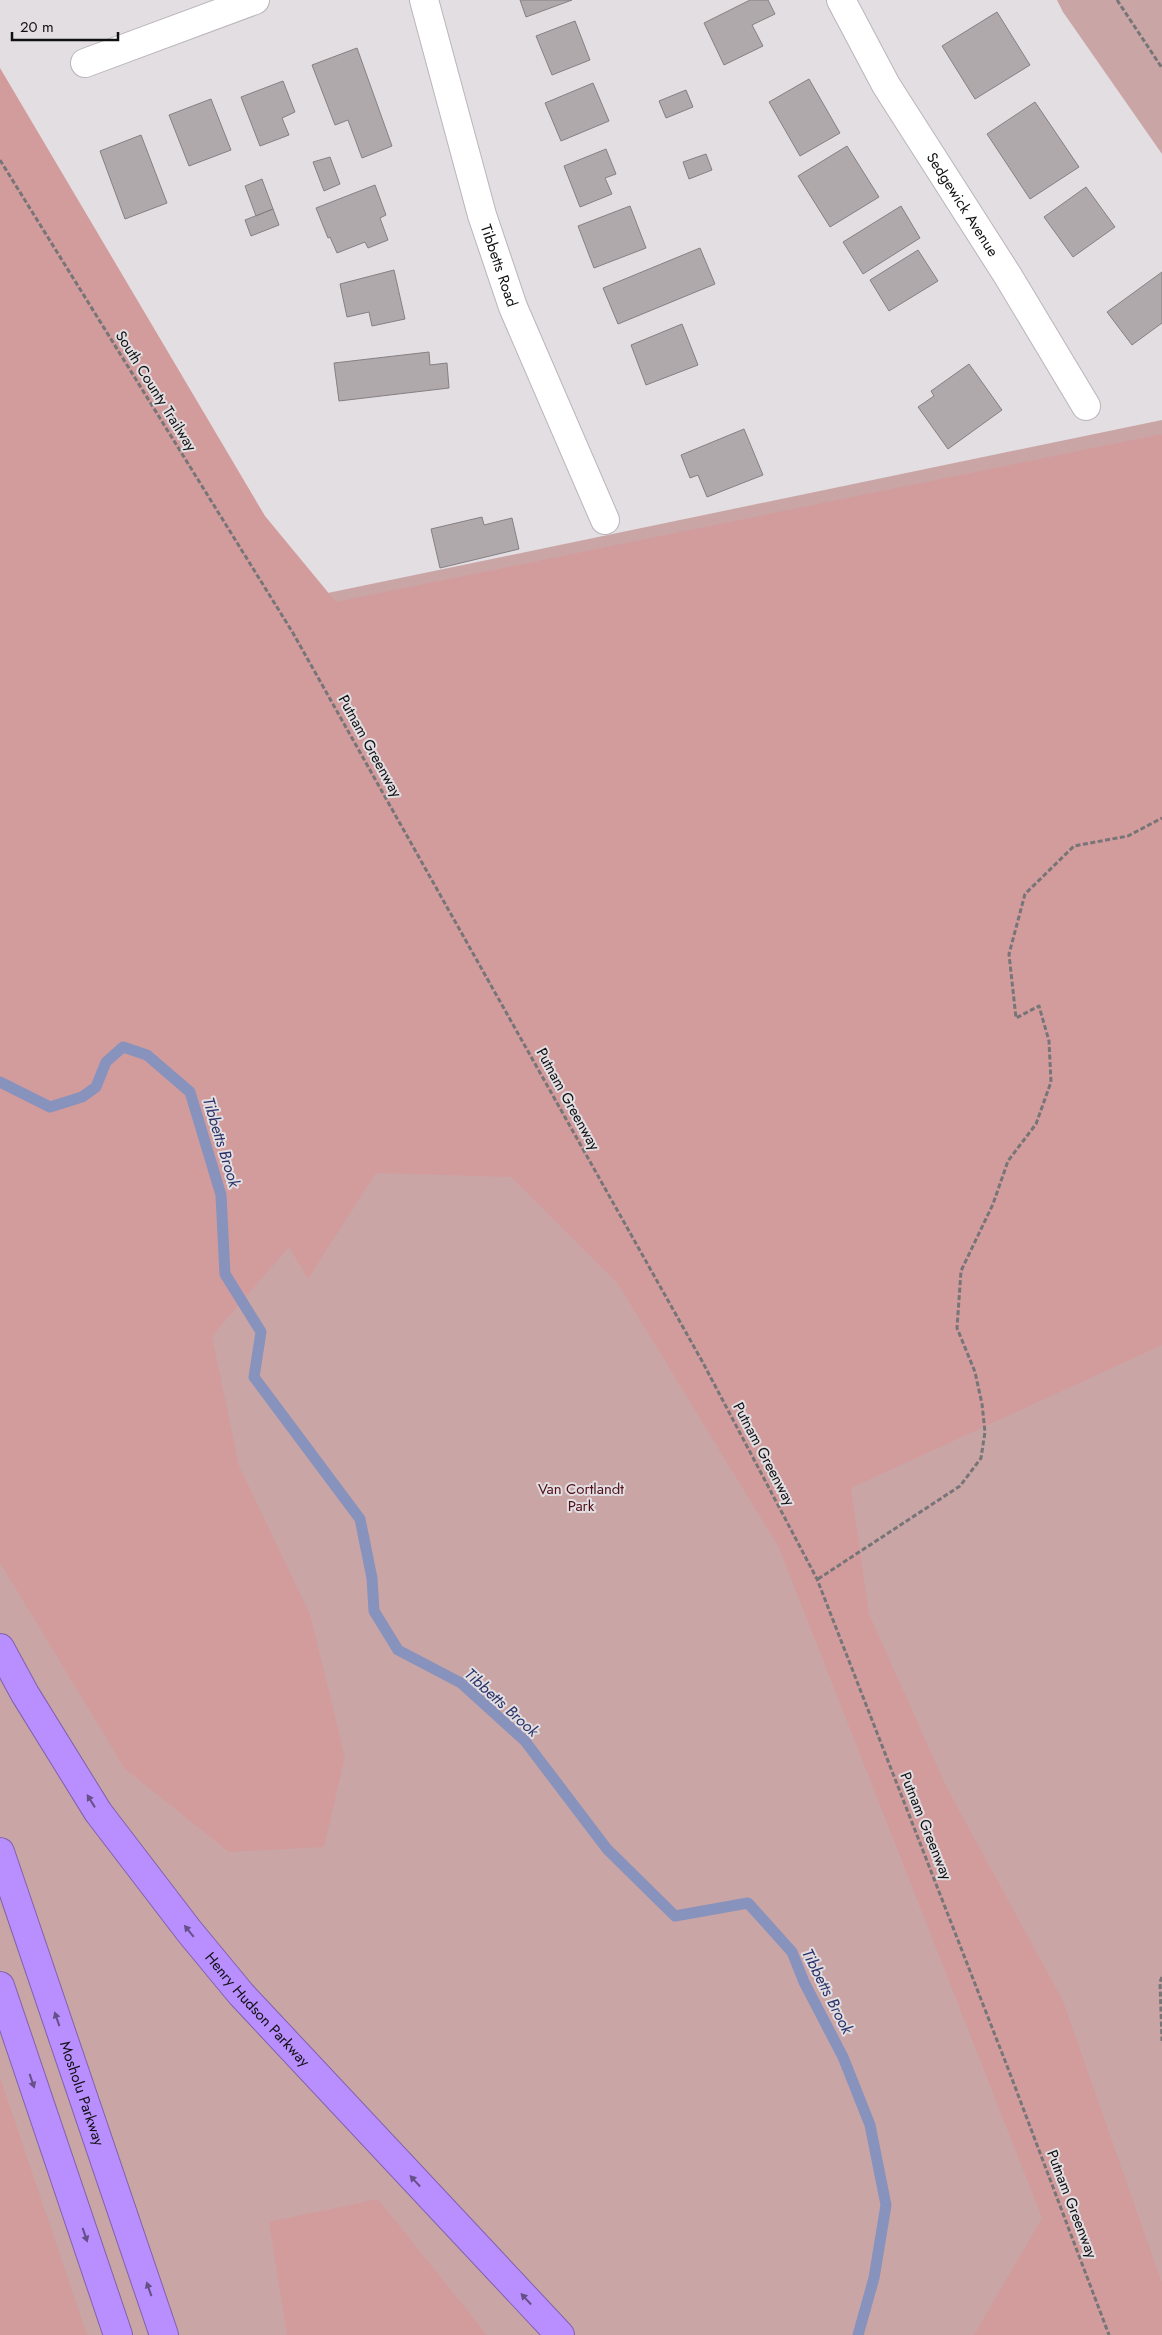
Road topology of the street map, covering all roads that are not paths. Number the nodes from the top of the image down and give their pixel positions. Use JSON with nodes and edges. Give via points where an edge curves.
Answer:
{"nodes":[{"id":1,"x":255,"y":0,"type":"edge"},
{"id":2,"x":424,"y":0,"type":"edge"},
{"id":3,"x":841,"y":0,"type":"edge"},
{"id":4,"x":85,"y":63,"type":"dead end"},
{"id":5,"x":1086,"y":406,"type":"dead end"},
{"id":6,"x":605,"y":520,"type":"dead end"},
{"id":7,"x":0,"y":1648,"type":"edge"},
{"id":8,"x":0,"y":1852,"type":"edge"},
{"id":9,"x":0,"y":1986,"type":"edge"},
{"id":10,"x":118,"y":2335,"type":"edge"},
{"id":11,"x":164,"y":2335,"type":"edge"},
{"id":12,"x":560,"y":2335,"type":"edge"}],
"edges":[{"from":1,"to":4,"type":"street"},
{"from":2,"to":6,"type":"street","name":"Tibbetts Road","via":[[482,215],[513,307]]},
{"from":3,"to":5,"type":"street","name":"Sedgewick Avenue","via":[[886,85],[1008,276]]},
{"from":12,"to":7,"type":"highway","name":"Henry Hudson Parkway","one_way":true,"via":[[281,2038],[189,1931],[98,1812]]},
{"from":11,"to":8,"type":"highway","name":"Mosholu Parkway","one_way":true},
{"from":9,"to":10,"type":"highway","one_way":true}]}
